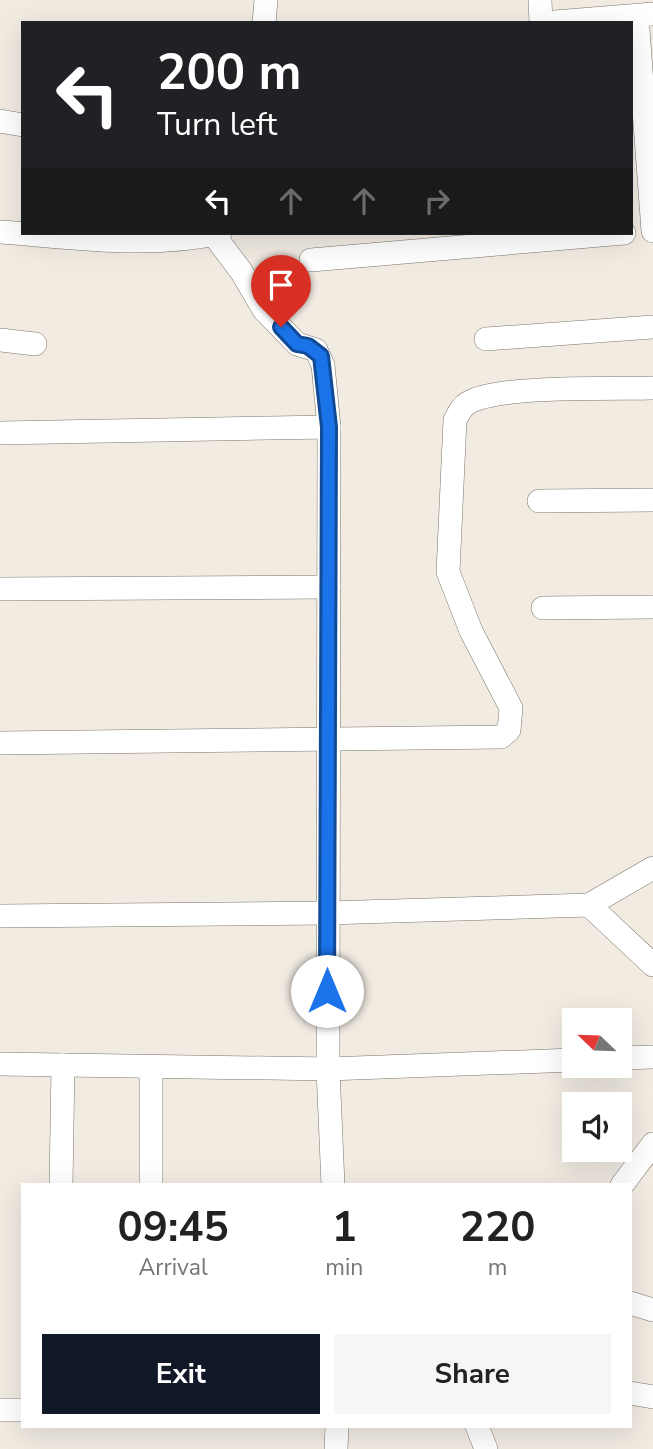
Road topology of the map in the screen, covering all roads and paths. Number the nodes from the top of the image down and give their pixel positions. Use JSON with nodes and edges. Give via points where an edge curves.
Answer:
{"nodes":[{"id":1,"x":266,"y":0,"type":"edge"},
{"id":2,"x":540,"y":0,"type":"edge"},
{"id":3,"x":645,"y":15,"type":"edge"},
{"id":4,"x":264,"y":21,"type":"edge"},
{"id":5,"x":542,"y":21,"type":"edge"},
{"id":6,"x":568,"y":21,"type":"edge"},
{"id":7,"x":0,"y":121,"type":"edge"},
{"id":8,"x":21,"y":125,"type":"edge"},
{"id":9,"x":644,"y":166,"type":"edge"},
{"id":10,"x":653,"y":230,"type":"edge"},
{"id":11,"x":0,"y":232,"type":"edge"},
{"id":12,"x":633,"y":232,"type":"edge"},
{"id":13,"x":21,"y":233,"type":"edge"},
{"id":14,"x":49,"y":235,"type":"edge"},
{"id":15,"x":207,"y":235,"type":"edge"},
{"id":16,"x":218,"y":235,"type":"edge"},
{"id":17,"x":601,"y":235,"type":"edge"},
{"id":18,"x":311,"y":260,"type":"dead end"},
{"id":19,"x":653,"y":327,"type":"edge"},
{"id":20,"x":486,"y":339,"type":"dead end"},
{"id":21,"x":0,"y":340,"type":"edge"},
{"id":22,"x":35,"y":344,"type":"dead end"},
{"id":23,"x":653,"y":388,"type":"edge"},
{"id":24,"x":329,"y":427,"type":"junction"},
{"id":25,"x":0,"y":433,"type":"edge"},
{"id":26,"x":653,"y":500,"type":"edge"},
{"id":27,"x":539,"y":501,"type":"dead end"},
{"id":28,"x":328,"y":587,"type":"junction"},
{"id":29,"x":0,"y":589,"type":"edge"},
{"id":30,"x":653,"y":607,"type":"edge"},
{"id":31,"x":543,"y":608,"type":"dead end"},
{"id":32,"x":327,"y":741,"type":"junction"},
{"id":33,"x":0,"y":743,"type":"edge"},
{"id":34,"x":653,"y":868,"type":"edge"},
{"id":35,"x":589,"y":905,"type":"junction"},
{"id":36,"x":327,"y":913,"type":"junction"},
{"id":37,"x":0,"y":916,"type":"edge"},
{"id":38,"x":653,"y":965,"type":"edge"},
{"id":39,"x":653,"y":1057,"type":"edge"},
{"id":40,"x":632,"y":1058,"type":"edge"},
{"id":41,"x":562,"y":1060,"type":"edge"},
{"id":42,"x":0,"y":1065,"type":"edge"},
{"id":43,"x":63,"y":1065,"type":"junction"},
{"id":44,"x":151,"y":1067,"type":"junction"},
{"id":45,"x":328,"y":1069,"type":"junction"},
{"id":46,"x":653,"y":1144,"type":"edge"},
{"id":47,"x":61,"y":1183,"type":"edge"},
{"id":48,"x":151,"y":1183,"type":"edge"},
{"id":49,"x":333,"y":1183,"type":"edge"},
{"id":50,"x":624,"y":1183,"type":"edge"},
{"id":51,"x":632,"y":1304,"type":"edge"},
{"id":52,"x":653,"y":1310,"type":"edge"},
{"id":53,"x":632,"y":1393,"type":"edge"},
{"id":54,"x":653,"y":1397,"type":"edge"},
{"id":55,"x":0,"y":1410,"type":"edge"},
{"id":56,"x":21,"y":1410,"type":"edge"},
{"id":57,"x":338,"y":1428,"type":"edge"},
{"id":58,"x":478,"y":1428,"type":"edge"},
{"id":59,"x":337,"y":1449,"type":"edge"},
{"id":60,"x":486,"y":1449,"type":"edge"}],
"edges":[{"from":1,"to":4,"type":"street"},
{"from":2,"to":5,"type":"street"},
{"from":3,"to":6,"type":"street"},
{"from":3,"to":9,"type":"street"},
{"from":7,"to":8,"type":"street"},
{"from":9,"to":10,"type":"street"},
{"from":10,"to":12,"type":"street"},
{"from":11,"to":13,"type":"street"},
{"from":14,"to":15,"type":"street","via":[[146,241]]},
{"from":16,"to":24,"type":"street","via":[[264,310],[297,344],[321,356]]},
{"from":17,"to":18,"type":"street"},
{"from":19,"to":20,"type":"street"},
{"from":21,"to":22,"type":"street"},
{"from":23,"to":32,"type":"street","via":[[509,392],[461,408],[455,420],[448,572],[471,631],[511,708],[509,730],[501,737]]},
{"from":24,"to":25,"type":"street"},
{"from":24,"to":28,"type":"street"},
{"from":26,"to":27,"type":"street"},
{"from":28,"to":29,"type":"street"},
{"from":28,"to":32,"type":"street"},
{"from":30,"to":31,"type":"street"},
{"from":32,"to":33,"type":"street"},
{"from":32,"to":36,"type":"street"},
{"from":34,"to":35,"type":"street"},
{"from":35,"to":36,"type":"street"},
{"from":35,"to":38,"type":"street"},
{"from":36,"to":37,"type":"street"},
{"from":36,"to":45,"type":"street"},
{"from":39,"to":40,"type":"street"},
{"from":41,"to":45,"type":"street"},
{"from":42,"to":43,"type":"street"},
{"from":43,"to":44,"type":"street"},
{"from":43,"to":47,"type":"street"},
{"from":44,"to":45,"type":"street"},
{"from":44,"to":48,"type":"street"},
{"from":45,"to":49,"type":"street"},
{"from":46,"to":50,"type":"street"},
{"from":51,"to":52,"type":"street"},
{"from":53,"to":54,"type":"street"},
{"from":55,"to":56,"type":"street"},
{"from":57,"to":59,"type":"street"},
{"from":58,"to":60,"type":"street"}]}
